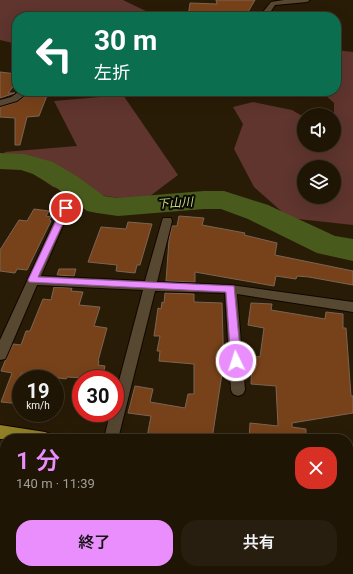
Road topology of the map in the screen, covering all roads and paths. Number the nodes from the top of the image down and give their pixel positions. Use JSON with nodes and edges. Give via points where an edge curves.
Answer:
{"nodes":[{"id":1,"x":307,"y":0,"type":"edge"},
{"id":2,"x":267,"y":12,"type":"edge"},
{"id":3,"x":18,"y":96,"type":"edge"},
{"id":4,"x":0,"y":103,"type":"edge"},
{"id":5,"x":66,"y":208,"type":"dead end"},
{"id":6,"x":167,"y":221,"type":"dead end"},
{"id":7,"x":32,"y":280,"type":"junction"},
{"id":8,"x":150,"y":286,"type":"junction"},
{"id":9,"x":231,"y":289,"type":"junction"},
{"id":10,"x":353,"y":307,"type":"edge"},
{"id":11,"x":0,"y":355,"type":"edge"},
{"id":12,"x":238,"y":390,"type":"dead end"},
{"id":13,"x":0,"y":432,"type":"edge"},
{"id":14,"x":13,"y":434,"type":"edge"},
{"id":15,"x":112,"y":434,"type":"edge"}],
"edges":[{"from":1,"to":2,"type":"street","via":[[273,3]]},
{"from":3,"to":4,"type":"street"},
{"from":5,"to":7,"type":"street"},
{"from":6,"to":8,"type":"street"},
{"from":7,"to":8,"type":"street"},
{"from":7,"to":11,"type":"street"},
{"from":8,"to":9,"type":"street"},
{"from":8,"to":15,"type":"street"},
{"from":9,"to":10,"type":"street"},
{"from":9,"to":12,"type":"street"},
{"from":13,"to":14,"type":"main road"}]}
